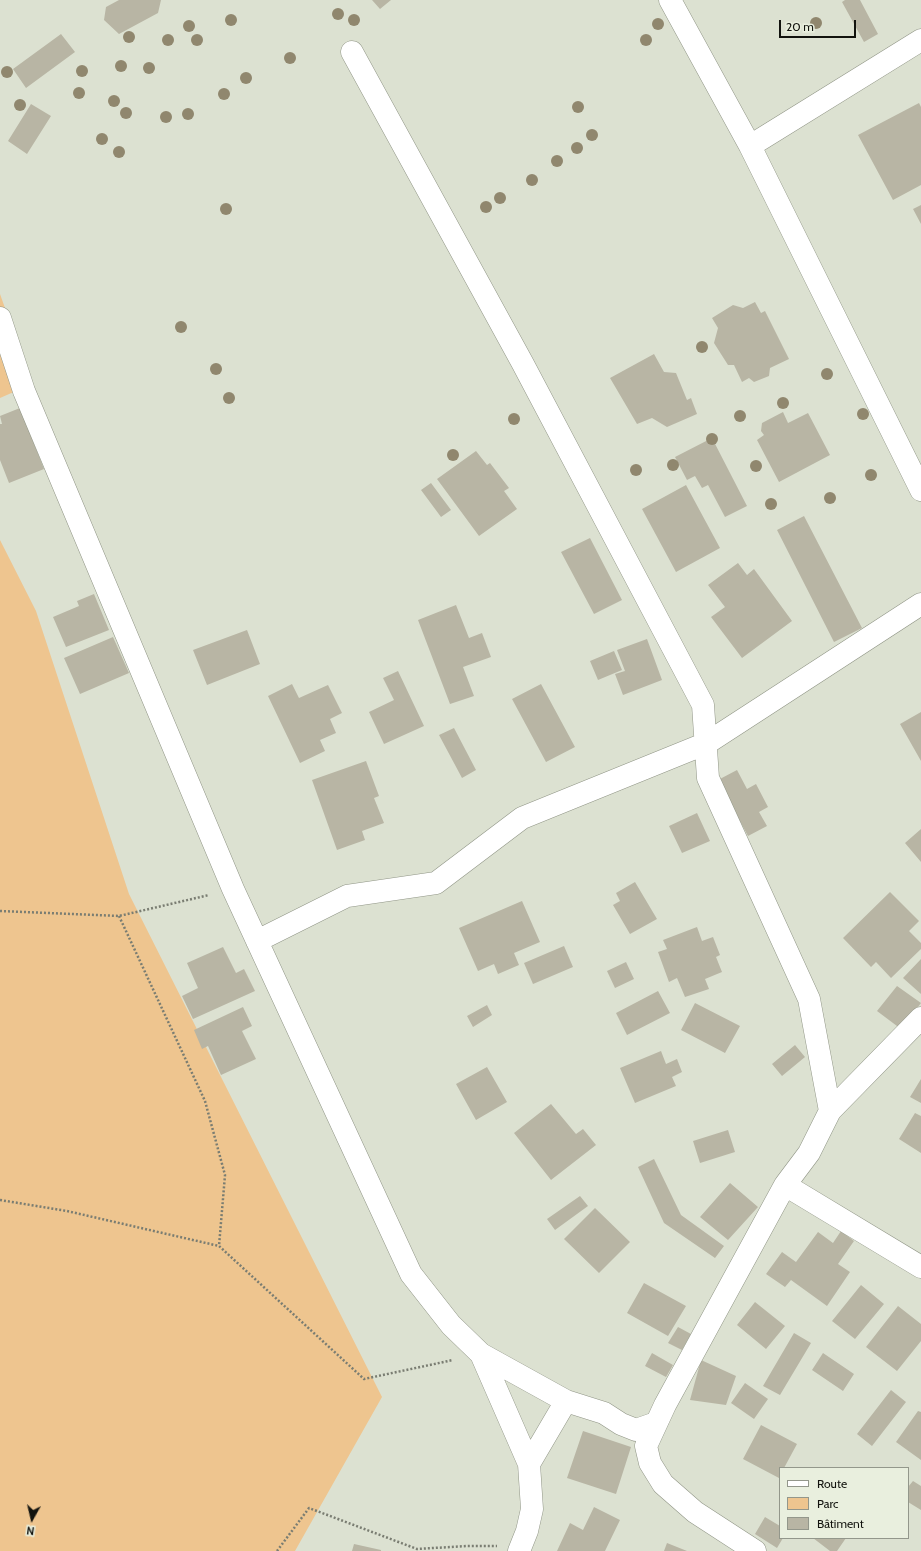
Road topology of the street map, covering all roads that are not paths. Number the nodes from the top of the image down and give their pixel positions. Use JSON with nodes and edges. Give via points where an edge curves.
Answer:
{"nodes":[{"id":1,"x":670,"y":0,"type":"edge"},
{"id":2,"x":921,"y":40,"type":"edge"},
{"id":3,"x":352,"y":52,"type":"dead end"},
{"id":4,"x":750,"y":146,"type":"junction"},
{"id":5,"x":0,"y":318,"type":"edge"},
{"id":6,"x":921,"y":490,"type":"edge"},
{"id":7,"x":921,"y":604,"type":"edge"},
{"id":8,"x":706,"y":743,"type":"junction"},
{"id":9,"x":257,"y":941,"type":"junction"},
{"id":10,"x":921,"y":1018,"type":"edge"},
{"id":11,"x":830,"y":1111,"type":"junction"},
{"id":12,"x":785,"y":1185,"type":"junction"},
{"id":13,"x":921,"y":1267,"type":"edge"},
{"id":14,"x":482,"y":1354,"type":"junction"},
{"id":15,"x":566,"y":1401,"type":"junction"},
{"id":16,"x":656,"y":1423,"type":"junction"},
{"id":17,"x":529,"y":1464,"type":"junction"},
{"id":18,"x":520,"y":1549,"type":"edge"},
{"id":19,"x":755,"y":1551,"type":"edge"}],
"edges":[{"from":1,"to":4,"type":"street"},
{"from":2,"to":4,"type":"street"},
{"from":3,"to":8,"type":"street","via":[[523,364],[703,704]]},
{"from":4,"to":6,"type":"street"},
{"from":5,"to":9,"type":"street","via":[[24,391]]},
{"from":7,"to":8,"type":"street"},
{"from":8,"to":9,"type":"street","via":[[522,818],[436,883],[347,896]]},
{"from":8,"to":11,"type":"street","via":[[708,778],[809,999]]},
{"from":9,"to":14,"type":"street","via":[[411,1274],[451,1325]]},
{"from":10,"to":11,"type":"street"},
{"from":11,"to":12,"type":"street","via":[[810,1153]]},
{"from":12,"to":13,"type":"street"},
{"from":12,"to":16,"type":"street"},
{"from":14,"to":15,"type":"street"},
{"from":14,"to":17,"type":"street"},
{"from":15,"to":16,"type":"street","via":[[604,1413],[636,1430]]},
{"from":15,"to":17,"type":"street"},
{"from":16,"to":19,"type":"street","via":[[646,1446],[650,1463],[663,1484],[695,1512]]},
{"from":17,"to":18,"type":"street","via":[[532,1509]]}]}
